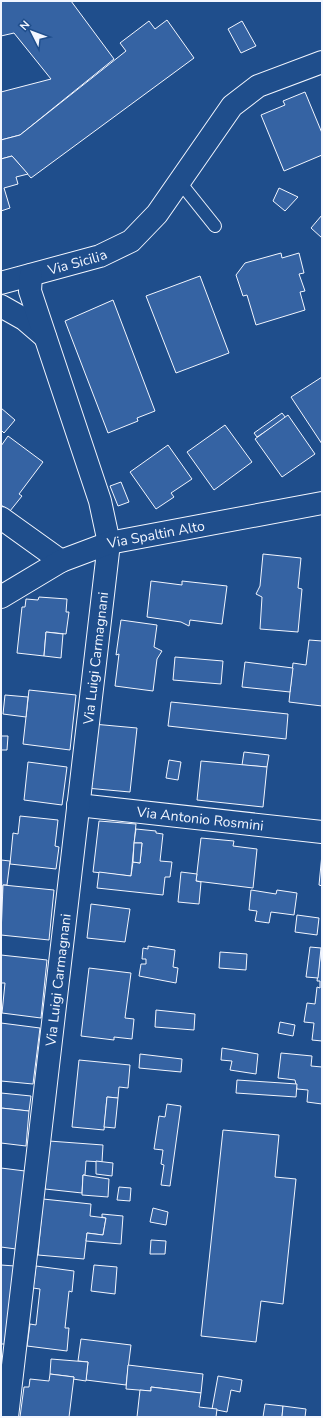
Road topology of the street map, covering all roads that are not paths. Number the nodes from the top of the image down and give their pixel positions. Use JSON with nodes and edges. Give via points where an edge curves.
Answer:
{"nodes":[{"id":1,"x":322,"y":62,"type":"edge"},
{"id":2,"x":179,"y":181,"type":"junction"},
{"id":3,"x":215,"y":226,"type":"dead end"},
{"id":4,"x":31,"y":275,"type":"junction"},
{"id":5,"x":1,"y":283,"type":"edge"},
{"id":6,"x":1,"y":306,"type":"edge"},
{"id":7,"x":45,"y":337,"type":"junction"},
{"id":8,"x":322,"y":503,"type":"edge"},
{"id":9,"x":1,"y":518,"type":"edge"},
{"id":10,"x":109,"y":543,"type":"junction"},
{"id":11,"x":61,"y":561,"type":"junction"},
{"id":12,"x":1,"y":597,"type":"edge"},
{"id":13,"x":78,"y":806,"type":"junction"},
{"id":14,"x":322,"y":832,"type":"edge"},
{"id":15,"x":7,"y":1417,"type":"edge"}],
"edges":[{"from":1,"to":2,"type":"street","name":"Via Sicilia","via":[[258,86],[245,95],[232,106],[218,124]]},
{"from":2,"to":3,"type":"lane"},
{"from":2,"to":4,"type":"street","name":"Via Sicilia","via":[[157,214],[131,241],[100,256]]},
{"from":4,"to":5,"type":"street"},
{"from":4,"to":7,"type":"street","name":"Via Sicilia","via":[[30,291]]},
{"from":6,"to":7,"type":"street","via":[[24,319]]},
{"from":7,"to":10,"type":"street","name":"Via Sicilia","via":[[100,501]]},
{"from":8,"to":10,"type":"street","name":"Via Spaltin Alto"},
{"from":9,"to":11,"type":"street"},
{"from":10,"to":11,"type":"street","name":"Via Spaltin Alto"},
{"from":10,"to":13,"type":"street","name":"Via Luigi Carmagnani"},
{"from":11,"to":12,"type":"street","name":"Via Spaltin Alto"},
{"from":13,"to":14,"type":"street","name":"Via Antonio Rosmini"},
{"from":13,"to":15,"type":"street","name":"Via Luigi Carmagnani"}]}
